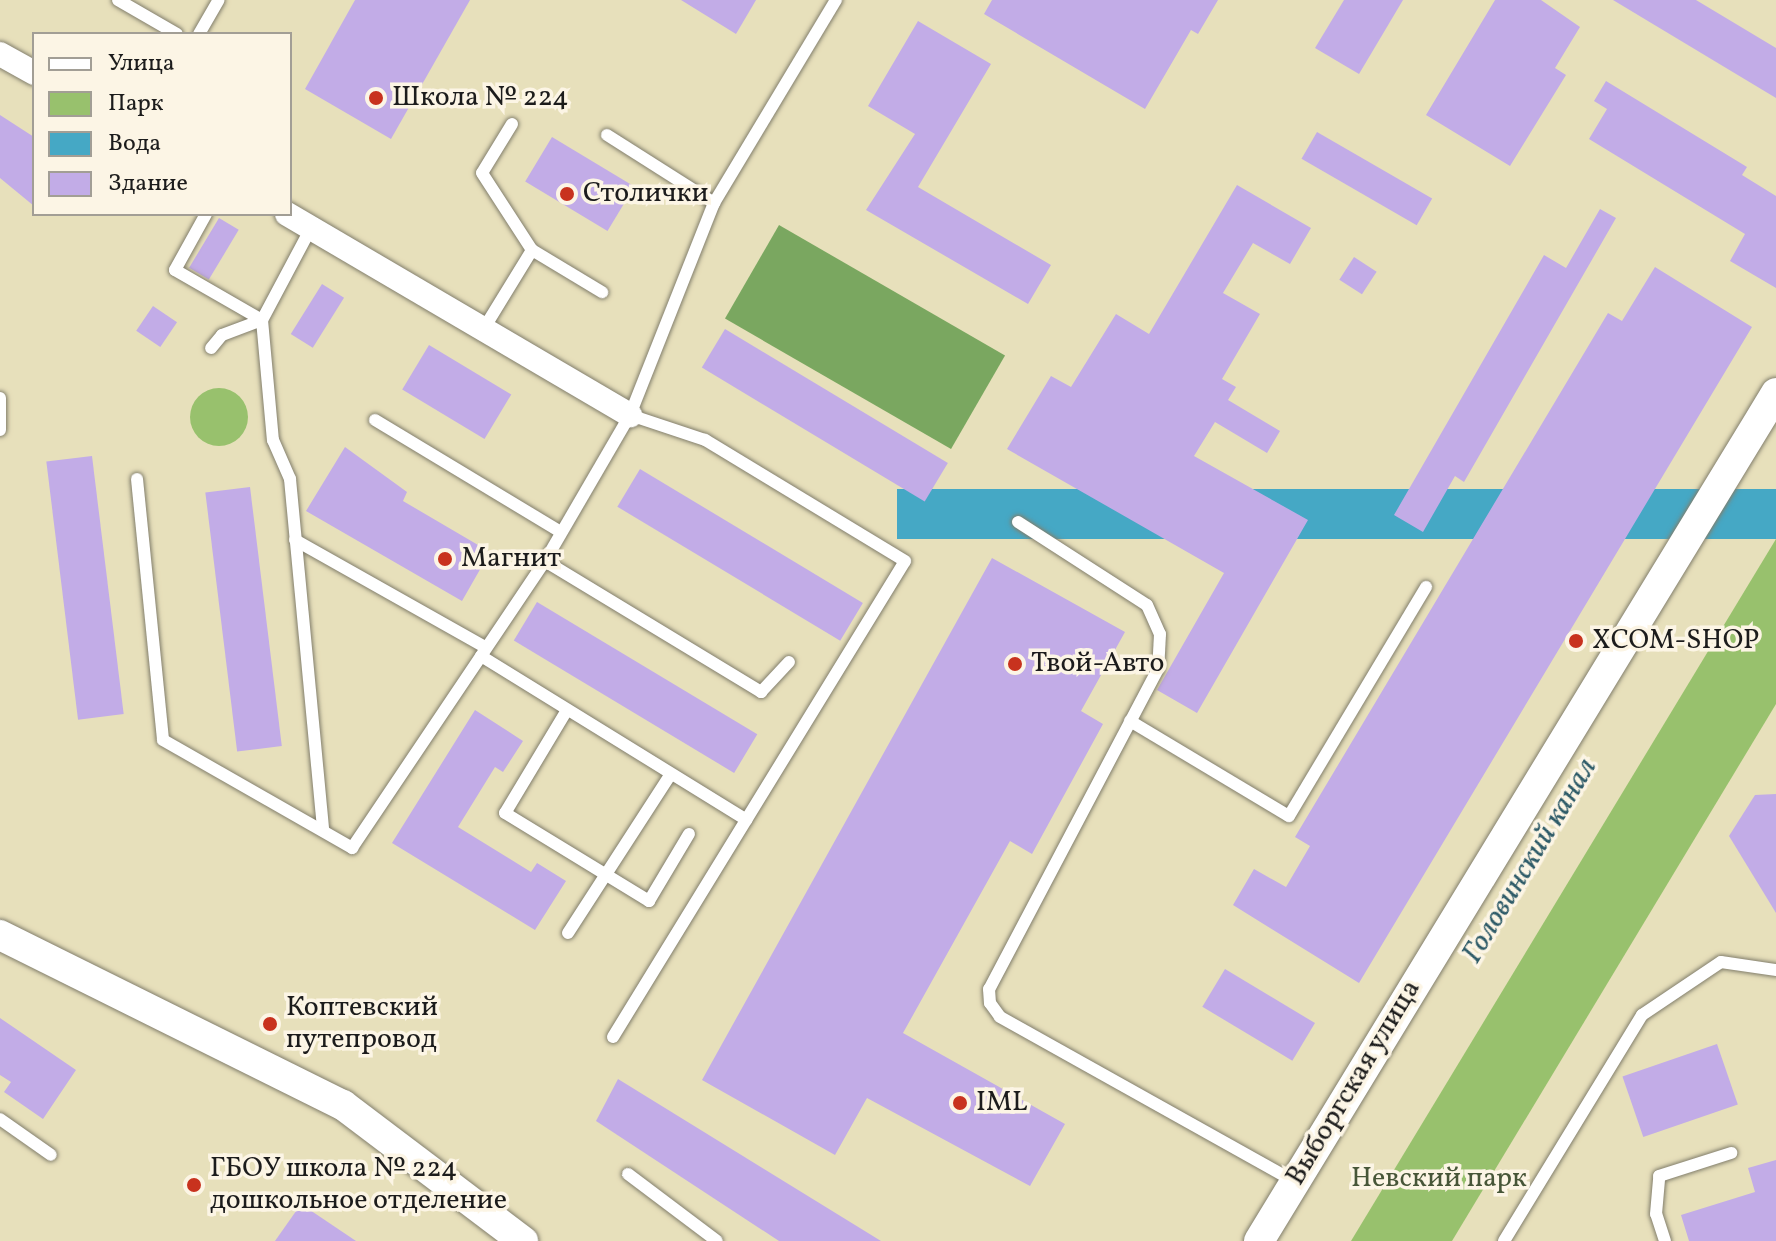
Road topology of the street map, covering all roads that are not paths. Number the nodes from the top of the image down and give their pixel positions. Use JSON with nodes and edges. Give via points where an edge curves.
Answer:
{"nodes":[{"id":1,"x":118,"y":0,"type":"edge"},
{"id":2,"x":219,"y":0,"type":"edge"},
{"id":3,"x":834,"y":1,"type":"edge"},
{"id":4,"x":174,"y":32,"type":"edge"},
{"id":5,"x":200,"y":32,"type":"edge"},
{"id":6,"x":0,"y":54,"type":"edge"},
{"id":7,"x":32,"y":72,"type":"edge"},
{"id":8,"x":512,"y":124,"type":"dead end"},
{"id":9,"x":607,"y":135,"type":"dead end"},
{"id":10,"x":714,"y":203,"type":"junction"},
{"id":11,"x":205,"y":216,"type":"edge"},
{"id":12,"x":290,"y":216,"type":"edge"},
{"id":13,"x":311,"y":228,"type":"junction"},
{"id":14,"x":532,"y":250,"type":"junction"},
{"id":15,"x":602,"y":292,"type":"dead end"},
{"id":16,"x":262,"y":320,"type":"junction"},
{"id":17,"x":483,"y":330,"type":"junction"},
{"id":18,"x":211,"y":348,"type":"dead end"},
{"id":19,"x":1776,"y":393,"type":"edge"},
{"id":20,"x":0,"y":398,"type":"edge"},
{"id":21,"x":630,"y":415,"type":"junction"},
{"id":22,"x":375,"y":420,"type":"dead end"},
{"id":23,"x":0,"y":430,"type":"edge"},
{"id":24,"x":137,"y":479,"type":"dead end"},
{"id":25,"x":1018,"y":522,"type":"dead end"},
{"id":26,"x":561,"y":532,"type":"junction"},
{"id":27,"x":295,"y":540,"type":"junction"},
{"id":28,"x":545,"y":561,"type":"junction"},
{"id":29,"x":1426,"y":587,"type":"dead end"},
{"id":30,"x":483,"y":651,"type":"junction"},
{"id":31,"x":789,"y":662,"type":"dead end"},
{"id":32,"x":567,"y":710,"type":"junction"},
{"id":33,"x":1130,"y":721,"type":"junction"},
{"id":34,"x":671,"y":774,"type":"junction"},
{"id":35,"x":747,"y":820,"type":"junction"},
{"id":36,"x":323,"y":830,"type":"junction"},
{"id":37,"x":689,"y":834,"type":"dead end"},
{"id":38,"x":604,"y":873,"type":"junction"},
{"id":39,"x":568,"y":933,"type":"dead end"},
{"id":40,"x":6,"y":939,"type":"edge"},
{"id":41,"x":1776,"y":970,"type":"edge"},
{"id":42,"x":613,"y":1037,"type":"dead end"},
{"id":43,"x":0,"y":1119,"type":"edge"},
{"id":44,"x":1731,"y":1153,"type":"dead end"},
{"id":45,"x":51,"y":1155,"type":"dead end"},
{"id":46,"x":628,"y":1174,"type":"dead end"},
{"id":47,"x":1294,"y":1182,"type":"junction"},
{"id":48,"x":523,"y":1241,"type":"edge"},
{"id":49,"x":717,"y":1241,"type":"edge"},
{"id":50,"x":1259,"y":1241,"type":"edge"},
{"id":51,"x":1504,"y":1241,"type":"edge"},
{"id":52,"x":1665,"y":1241,"type":"edge"}],
"edges":[{"from":1,"to":4,"type":"lane"},
{"from":2,"to":5,"type":"lane"},
{"from":3,"to":10,"type":"lane"},
{"from":6,"to":7,"type":"street"},
{"from":8,"to":14,"type":"lane","via":[[482,173]]},
{"from":9,"to":10,"type":"lane"},
{"from":10,"to":21,"type":"lane"},
{"from":11,"to":16,"type":"lane","via":[[175,270]]},
{"from":12,"to":13,"type":"street"},
{"from":13,"to":16,"type":"lane"},
{"from":13,"to":17,"type":"street"},
{"from":14,"to":15,"type":"lane"},
{"from":14,"to":17,"type":"lane"},
{"from":16,"to":18,"type":"lane"},
{"from":16,"to":27,"type":"lane","via":[[264,387],[273,440],[290,479]]},
{"from":17,"to":21,"type":"street"},
{"from":19,"to":47,"type":"street","name":"Выборгская улица"},
{"from":20,"to":23,"type":"lane"},
{"from":21,"to":26,"type":"lane"},
{"from":21,"to":35,"type":"lane","via":[[705,440],[905,561]]},
{"from":22,"to":26,"type":"lane"},
{"from":24,"to":36,"type":"lane","via":[[163,740]]},
{"from":25,"to":33,"type":"lane","via":[[1147,605],[1160,634],[1158,669]]},
{"from":26,"to":28,"type":"lane"},
{"from":27,"to":30,"type":"lane"},
{"from":27,"to":36,"type":"lane"},
{"from":28,"to":30,"type":"lane"},
{"from":28,"to":31,"type":"lane","via":[[761,692]]},
{"from":29,"to":33,"type":"lane","via":[[1289,816]]},
{"from":30,"to":32,"type":"lane"},
{"from":30,"to":36,"type":"lane","via":[[352,848]]},
{"from":32,"to":34,"type":"lane"},
{"from":32,"to":38,"type":"lane","via":[[505,813]]},
{"from":33,"to":47,"type":"lane","via":[[989,989],[990,1003],[1000,1017]]},
{"from":34,"to":35,"type":"lane"},
{"from":34,"to":38,"type":"lane"},
{"from":35,"to":42,"type":"lane"},
{"from":37,"to":38,"type":"lane","via":[[649,901]]},
{"from":38,"to":39,"type":"lane"},
{"from":40,"to":48,"type":"street","via":[[343,1105]]},
{"from":41,"to":51,"type":"lane","via":[[1721,962],[1648,1009]]},
{"from":43,"to":45,"type":"lane"},
{"from":44,"to":52,"type":"lane","via":[[1659,1176],[1656,1214]]},
{"from":46,"to":49,"type":"lane"},
{"from":47,"to":50,"type":"street","name":"Выборгская улица"}]}
